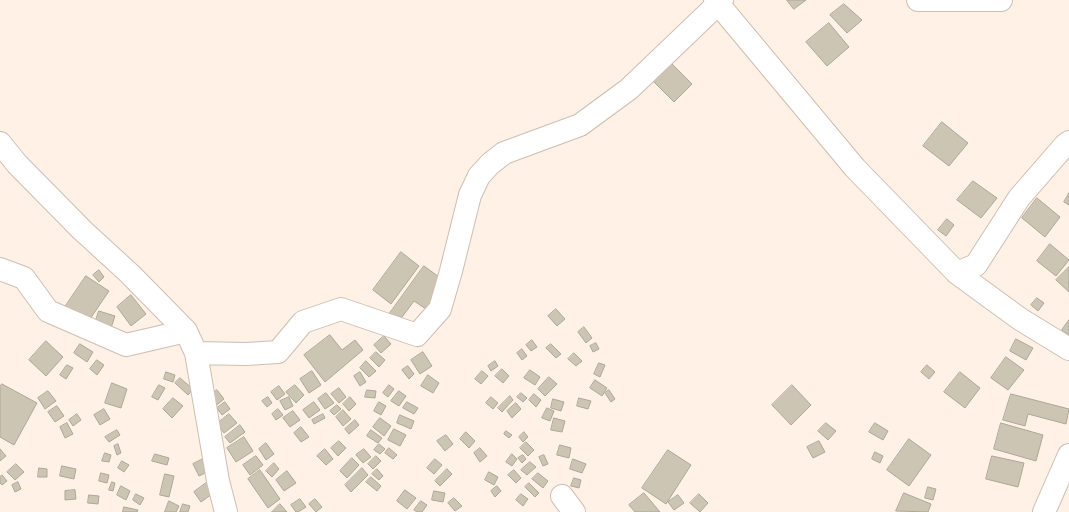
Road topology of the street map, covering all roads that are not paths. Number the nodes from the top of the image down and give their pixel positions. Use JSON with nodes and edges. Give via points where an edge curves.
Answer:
{"nodes":[{"id":1,"x":918,"y":0,"type":"edge"},
{"id":2,"x":1001,"y":0,"type":"edge"},
{"id":3,"x":718,"y":1,"type":"edge"},
{"id":4,"x":1069,"y":142,"type":"edge"},
{"id":5,"x":0,"y":143,"type":"edge"},
{"id":6,"x":0,"y":268,"type":"edge"},
{"id":7,"x":958,"y":273,"type":"junction"},
{"id":8,"x":186,"y":331,"type":"junction"},
{"id":9,"x":1069,"y":349,"type":"edge"},
{"id":10,"x":196,"y":352,"type":"junction"},
{"id":11,"x":1069,"y":455,"type":"edge"},
{"id":12,"x":226,"y":512,"type":"edge"},
{"id":13,"x":1044,"y":512,"type":"edge"}],
"edges":[{"from":1,"to":2,"type":"street"},
{"from":3,"to":7,"type":"street","via":[[855,168]]},
{"from":3,"to":10,"type":"street","via":[[629,90],[580,126],[504,153],[479,176],[470,195],[440,309],[417,335],[341,309],[303,322],[278,352]]},
{"from":4,"to":7,"type":"street","via":[[1019,198],[976,265]]},
{"from":5,"to":8,"type":"street","via":[[17,164],[82,230]]},
{"from":6,"to":8,"type":"street","via":[[24,278],[48,311],[126,345]]},
{"from":7,"to":9,"type":"street","via":[[1020,319]]},
{"from":8,"to":10,"type":"street"},
{"from":10,"to":12,"type":"street","via":[[218,481]]},
{"from":11,"to":13,"type":"street"}]}
